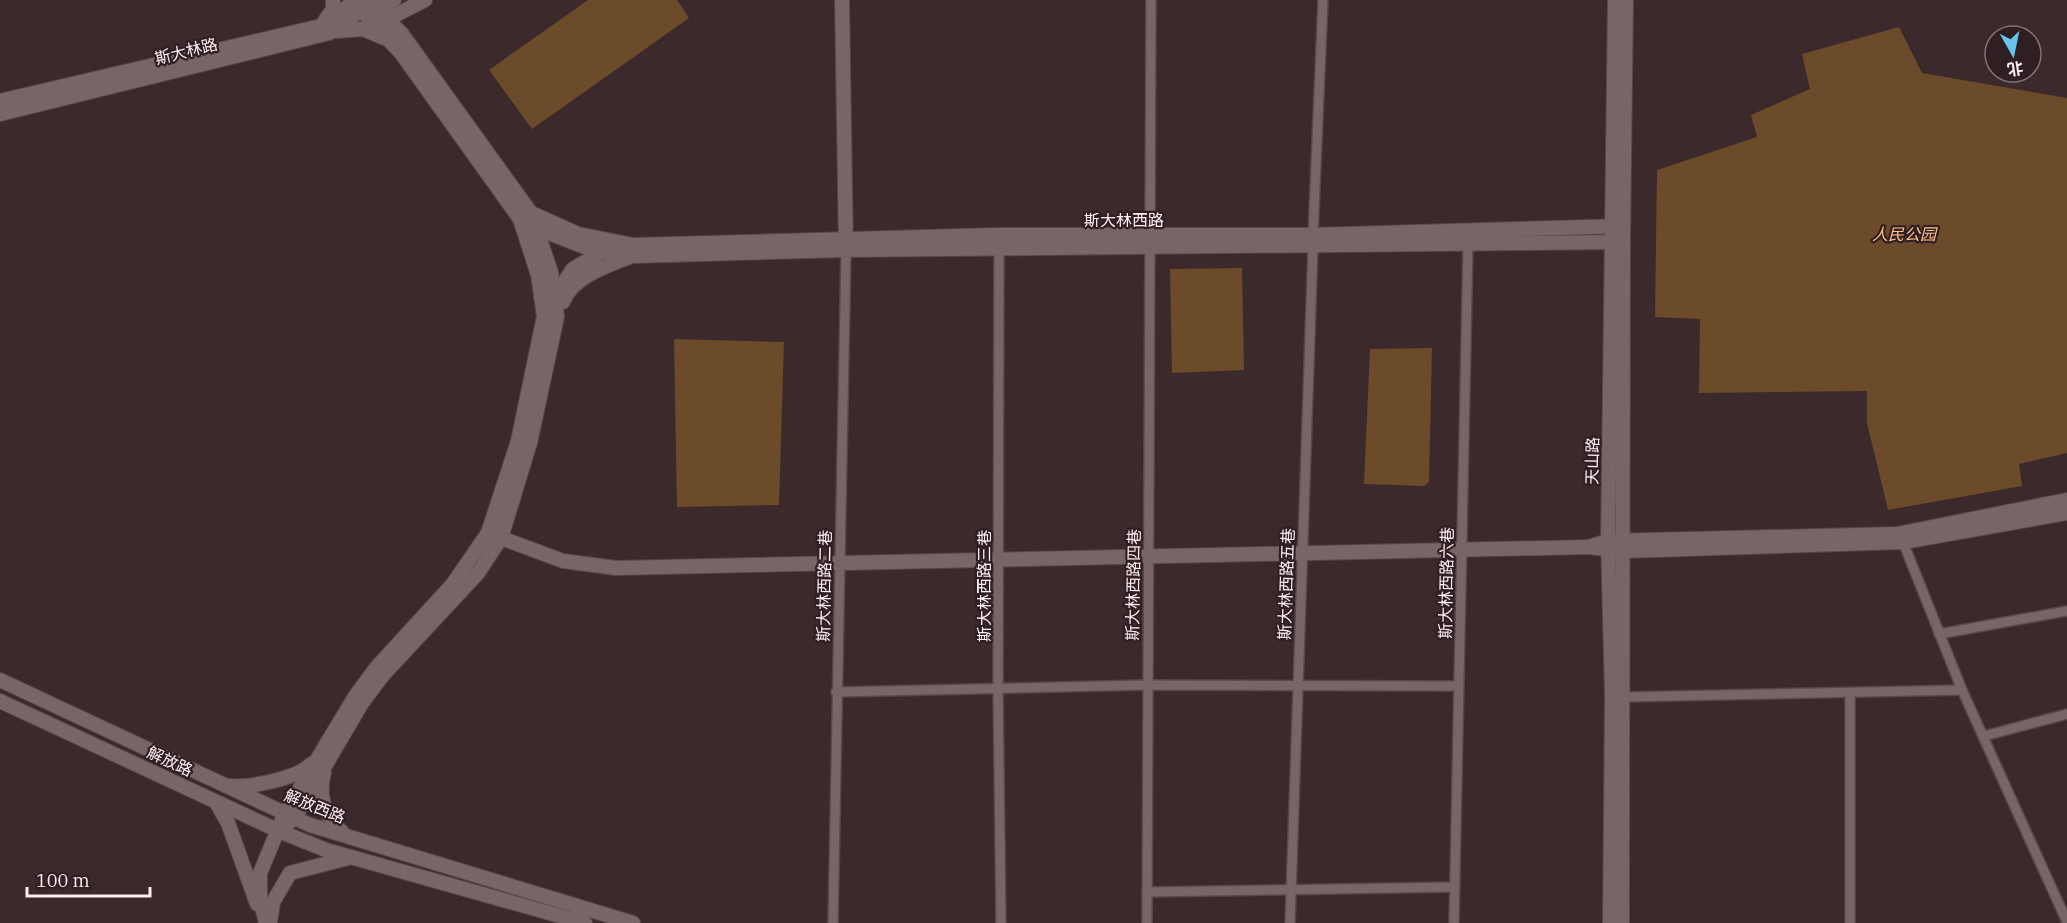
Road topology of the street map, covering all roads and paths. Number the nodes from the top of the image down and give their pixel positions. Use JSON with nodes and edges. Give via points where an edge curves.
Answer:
{"nodes":[{"id":1,"x":333,"y":0,"type":"edge"},
{"id":2,"x":394,"y":0,"type":"edge"},
{"id":3,"x":426,"y":0,"type":"edge"},
{"id":4,"x":842,"y":0,"type":"edge"},
{"id":5,"x":1151,"y":0,"type":"edge"},
{"id":6,"x":1323,"y":0,"type":"edge"},
{"id":7,"x":1615,"y":0,"type":"edge"},
{"id":8,"x":1626,"y":0,"type":"edge"},
{"id":9,"x":362,"y":3,"type":"edge"},
{"id":10,"x":388,"y":19,"type":"junction"},
{"id":11,"x":325,"y":29,"type":"junction"},
{"id":12,"x":392,"y":42,"type":"junction"},
{"id":13,"x":0,"y":100,"type":"edge"},
{"id":14,"x":0,"y":114,"type":"edge"},
{"id":15,"x":531,"y":213,"type":"junction"},
{"id":16,"x":1618,"y":226,"type":"junction"},
{"id":17,"x":529,"y":227,"type":"junction"},
{"id":18,"x":1313,"y":240,"type":"junction"},
{"id":19,"x":1152,"y":242,"type":"junction"},
{"id":20,"x":1617,"y":242,"type":"junction"},
{"id":21,"x":1468,"y":244,"type":"junction"},
{"id":22,"x":845,"y":245,"type":"junction"},
{"id":23,"x":999,"y":249,"type":"junction"},
{"id":24,"x":629,"y":250,"type":"junction"},
{"id":25,"x":604,"y":251,"type":"junction"},
{"id":26,"x":554,"y":297,"type":"junction"},
{"id":27,"x":551,"y":317,"type":"junction"},
{"id":28,"x":2067,"y":500,"type":"edge"},
{"id":29,"x":2067,"y":513,"type":"edge"},
{"id":30,"x":494,"y":535,"type":"junction"},
{"id":31,"x":1903,"y":542,"type":"junction"},
{"id":32,"x":1608,"y":546,"type":"junction"},
{"id":33,"x":1623,"y":547,"type":"junction"},
{"id":34,"x":1462,"y":550,"type":"junction"},
{"id":35,"x":1302,"y":553,"type":"junction"},
{"id":36,"x":1149,"y":556,"type":"junction"},
{"id":37,"x":999,"y":558,"type":"junction"},
{"id":38,"x":840,"y":564,"type":"junction"},
{"id":39,"x":2067,"y":611,"type":"edge"},
{"id":40,"x":1939,"y":634,"type":"junction"},
{"id":41,"x":0,"y":680,"type":"edge"},
{"id":42,"x":1146,"y":685,"type":"junction"},
{"id":43,"x":1459,"y":686,"type":"junction"},
{"id":44,"x":1298,"y":687,"type":"junction"},
{"id":45,"x":998,"y":688,"type":"junction"},
{"id":46,"x":1962,"y":690,"type":"junction"},
{"id":47,"x":836,"y":692,"type":"junction"},
{"id":48,"x":1850,"y":693,"type":"junction"},
{"id":49,"x":1624,"y":697,"type":"junction"},
{"id":50,"x":0,"y":700,"type":"edge"},
{"id":51,"x":2067,"y":714,"type":"edge"},
{"id":52,"x":1984,"y":736,"type":"junction"},
{"id":53,"x":323,"y":759,"type":"junction"},
{"id":54,"x":223,"y":785,"type":"junction"},
{"id":55,"x":215,"y":801,"type":"junction"},
{"id":56,"x":290,"y":815,"type":"junction"},
{"id":57,"x":279,"y":831,"type":"junction"},
{"id":58,"x":351,"y":839,"type":"junction"},
{"id":59,"x":359,"y":858,"type":"junction"},
{"id":60,"x":1455,"y":886,"type":"junction"},
{"id":61,"x":1291,"y":889,"type":"junction"},
{"id":62,"x":1147,"y":892,"type":"junction"},
{"id":63,"x":2067,"y":922,"type":"edge"},
{"id":64,"x":267,"y":923,"type":"edge"},
{"id":65,"x":585,"y":923,"type":"edge"},
{"id":66,"x":633,"y":923,"type":"edge"},
{"id":67,"x":833,"y":923,"type":"edge"},
{"id":68,"x":1001,"y":923,"type":"edge"},
{"id":69,"x":1147,"y":923,"type":"edge"},
{"id":70,"x":1290,"y":923,"type":"edge"},
{"id":71,"x":1454,"y":923,"type":"edge"},
{"id":72,"x":1610,"y":923,"type":"edge"},
{"id":73,"x":1622,"y":923,"type":"edge"},
{"id":74,"x":1850,"y":923,"type":"edge"}],
"edges":[{"from":1,"to":11,"type":"main road"},
{"from":2,"to":9,"type":"main road","name":"斯大林路"},
{"from":3,"to":10,"type":"main road"},
{"from":4,"to":22,"type":"main road"},
{"from":5,"to":19,"type":"street","name":"斯大林西路四巷"},
{"from":6,"to":18,"type":"street","name":"斯大林西路五巷"},
{"from":7,"to":16,"type":"main road","name":"天山路"},
{"from":8,"to":16,"type":"main road","name":"天山路"},
{"from":9,"to":10,"type":"main road"},
{"from":9,"to":11,"type":"main road","name":"斯大林路"},
{"from":9,"to":12,"type":"main road"},
{"from":10,"to":15,"type":"main road"},
{"from":11,"to":12,"type":"main road","via":[[363,29]]},
{"from":11,"to":13,"type":"main road","name":"斯大林路"},
{"from":11,"to":14,"type":"main road","name":"斯大林路"},
{"from":12,"to":17,"type":"main road"},
{"from":15,"to":17,"type":"main road"},
{"from":15,"to":24,"type":"main road","via":[[578,234]]},
{"from":16,"to":18,"type":"main road","name":"斯大林西路"},
{"from":16,"to":20,"type":"main road","name":"天山路"},
{"from":17,"to":25,"type":"main road"},
{"from":17,"to":26,"type":"main road","via":[[551,272]]},
{"from":17,"to":27,"type":"main road"},
{"from":18,"to":19,"type":"main road","name":"斯大林西路"},
{"from":18,"to":21,"type":"main road","name":"斯大林西路"},
{"from":18,"to":35,"type":"street","name":"斯大林西路五巷"},
{"from":19,"to":22,"type":"main road","name":"斯大林西路","via":[[994,235]]},
{"from":19,"to":23,"type":"main road","name":"斯大林西路"},
{"from":19,"to":36,"type":"street","name":"斯大林西路四巷"},
{"from":20,"to":21,"type":"main road","name":"斯大林西路"},
{"from":20,"to":32,"type":"main road","name":"天山路"},
{"from":20,"to":33,"type":"main road","name":"天山路"},
{"from":21,"to":34,"type":"street","name":"斯大林西路六巷"},
{"from":22,"to":23,"type":"main road","name":"斯大林西路"},
{"from":22,"to":24,"type":"main road","name":"斯大林西路"},
{"from":22,"to":38,"type":"street","name":"斯大林西路二巷"},
{"from":23,"to":37,"type":"street","name":"斯大林西路三巷"},
{"from":24,"to":25,"type":"main road"},
{"from":24,"to":27,"type":"main road","via":[[566,293]]},
{"from":25,"to":26,"type":"main road","via":[[573,269]]},
{"from":26,"to":27,"type":"main road"},
{"from":27,"to":30,"type":"main road"},
{"from":28,"to":33,"type":"main road","via":[[1897,534]]},
{"from":29,"to":31,"type":"main road"},
{"from":30,"to":38,"type":"main road","via":[[563,561],[598,567]]},
{"from":30,"to":53,"type":"main road","via":[[376,668],[354,698]]},
{"from":31,"to":33,"type":"main road"},
{"from":31,"to":40,"type":"street"},
{"from":32,"to":33,"type":"main road"},
{"from":32,"to":34,"type":"main road"},
{"from":32,"to":72,"type":"main road","name":"天山路","via":[[1612,696]]},
{"from":33,"to":49,"type":"main road","name":"天山路"},
{"from":34,"to":35,"type":"main road"},
{"from":34,"to":43,"type":"street","name":"斯大林西路六巷"},
{"from":35,"to":36,"type":"main road"},
{"from":35,"to":44,"type":"street","name":"斯大林西路五巷"},
{"from":36,"to":37,"type":"main road"},
{"from":36,"to":42,"type":"street","name":"斯大林西路四巷"},
{"from":37,"to":38,"type":"main road"},
{"from":37,"to":45,"type":"street","name":"斯大林西路三巷"},
{"from":38,"to":47,"type":"street","name":"斯大林西路二巷"},
{"from":39,"to":40,"type":"street"},
{"from":40,"to":46,"type":"street"},
{"from":41,"to":54,"type":"main road","name":"解放西路"},
{"from":42,"to":44,"type":"street"},
{"from":42,"to":45,"type":"street"},
{"from":42,"to":62,"type":"street","name":"斯大林西路四巷"},
{"from":43,"to":44,"type":"street"},
{"from":43,"to":60,"type":"street","name":"斯大林西路六巷"},
{"from":44,"to":61,"type":"street","name":"斯大林西路五巷"},
{"from":45,"to":47,"type":"street"},
{"from":45,"to":68,"type":"street","name":"斯大林西路三巷"},
{"from":46,"to":48,"type":"street"},
{"from":46,"to":52,"type":"street"},
{"from":47,"to":67,"type":"street","name":"斯大林西路二巷"},
{"from":48,"to":49,"type":"street"},
{"from":48,"to":74,"type":"street"},
{"from":49,"to":73,"type":"main road","name":"天山路"},
{"from":50,"to":55,"type":"main road","name":"解放路"},
{"from":51,"to":52,"type":"street"},
{"from":52,"to":63,"type":"street"},
{"from":53,"to":54,"type":"main road","via":[[297,774],[243,786]]},
{"from":53,"to":56,"type":"main road"},
{"from":53,"to":58,"type":"main road","via":[[324,810],[330,822]]},
{"from":54,"to":56,"type":"main road","name":"解放西路"},
{"from":55,"to":57,"type":"main road","name":"解放路"},
{"from":55,"to":64,"type":"main road"},
{"from":56,"to":57,"type":"main road"},
{"from":56,"to":58,"type":"main road","name":"解放西路"},
{"from":57,"to":59,"type":"main road","name":"解放路"},
{"from":57,"to":64,"type":"main road","via":[[260,873],[260,899]]},
{"from":58,"to":66,"type":"main road","name":"解放西路"},
{"from":59,"to":64,"type":"main road","via":[[339,859],[290,873],[273,902]]},
{"from":59,"to":65,"type":"main road"},
{"from":60,"to":61,"type":"street"},
{"from":60,"to":71,"type":"street","name":"斯大林西路六巷"},
{"from":61,"to":62,"type":"street"},
{"from":61,"to":70,"type":"street","name":"斯大林西路五巷"},
{"from":62,"to":69,"type":"street","name":"斯大林西路四巷"}]}
